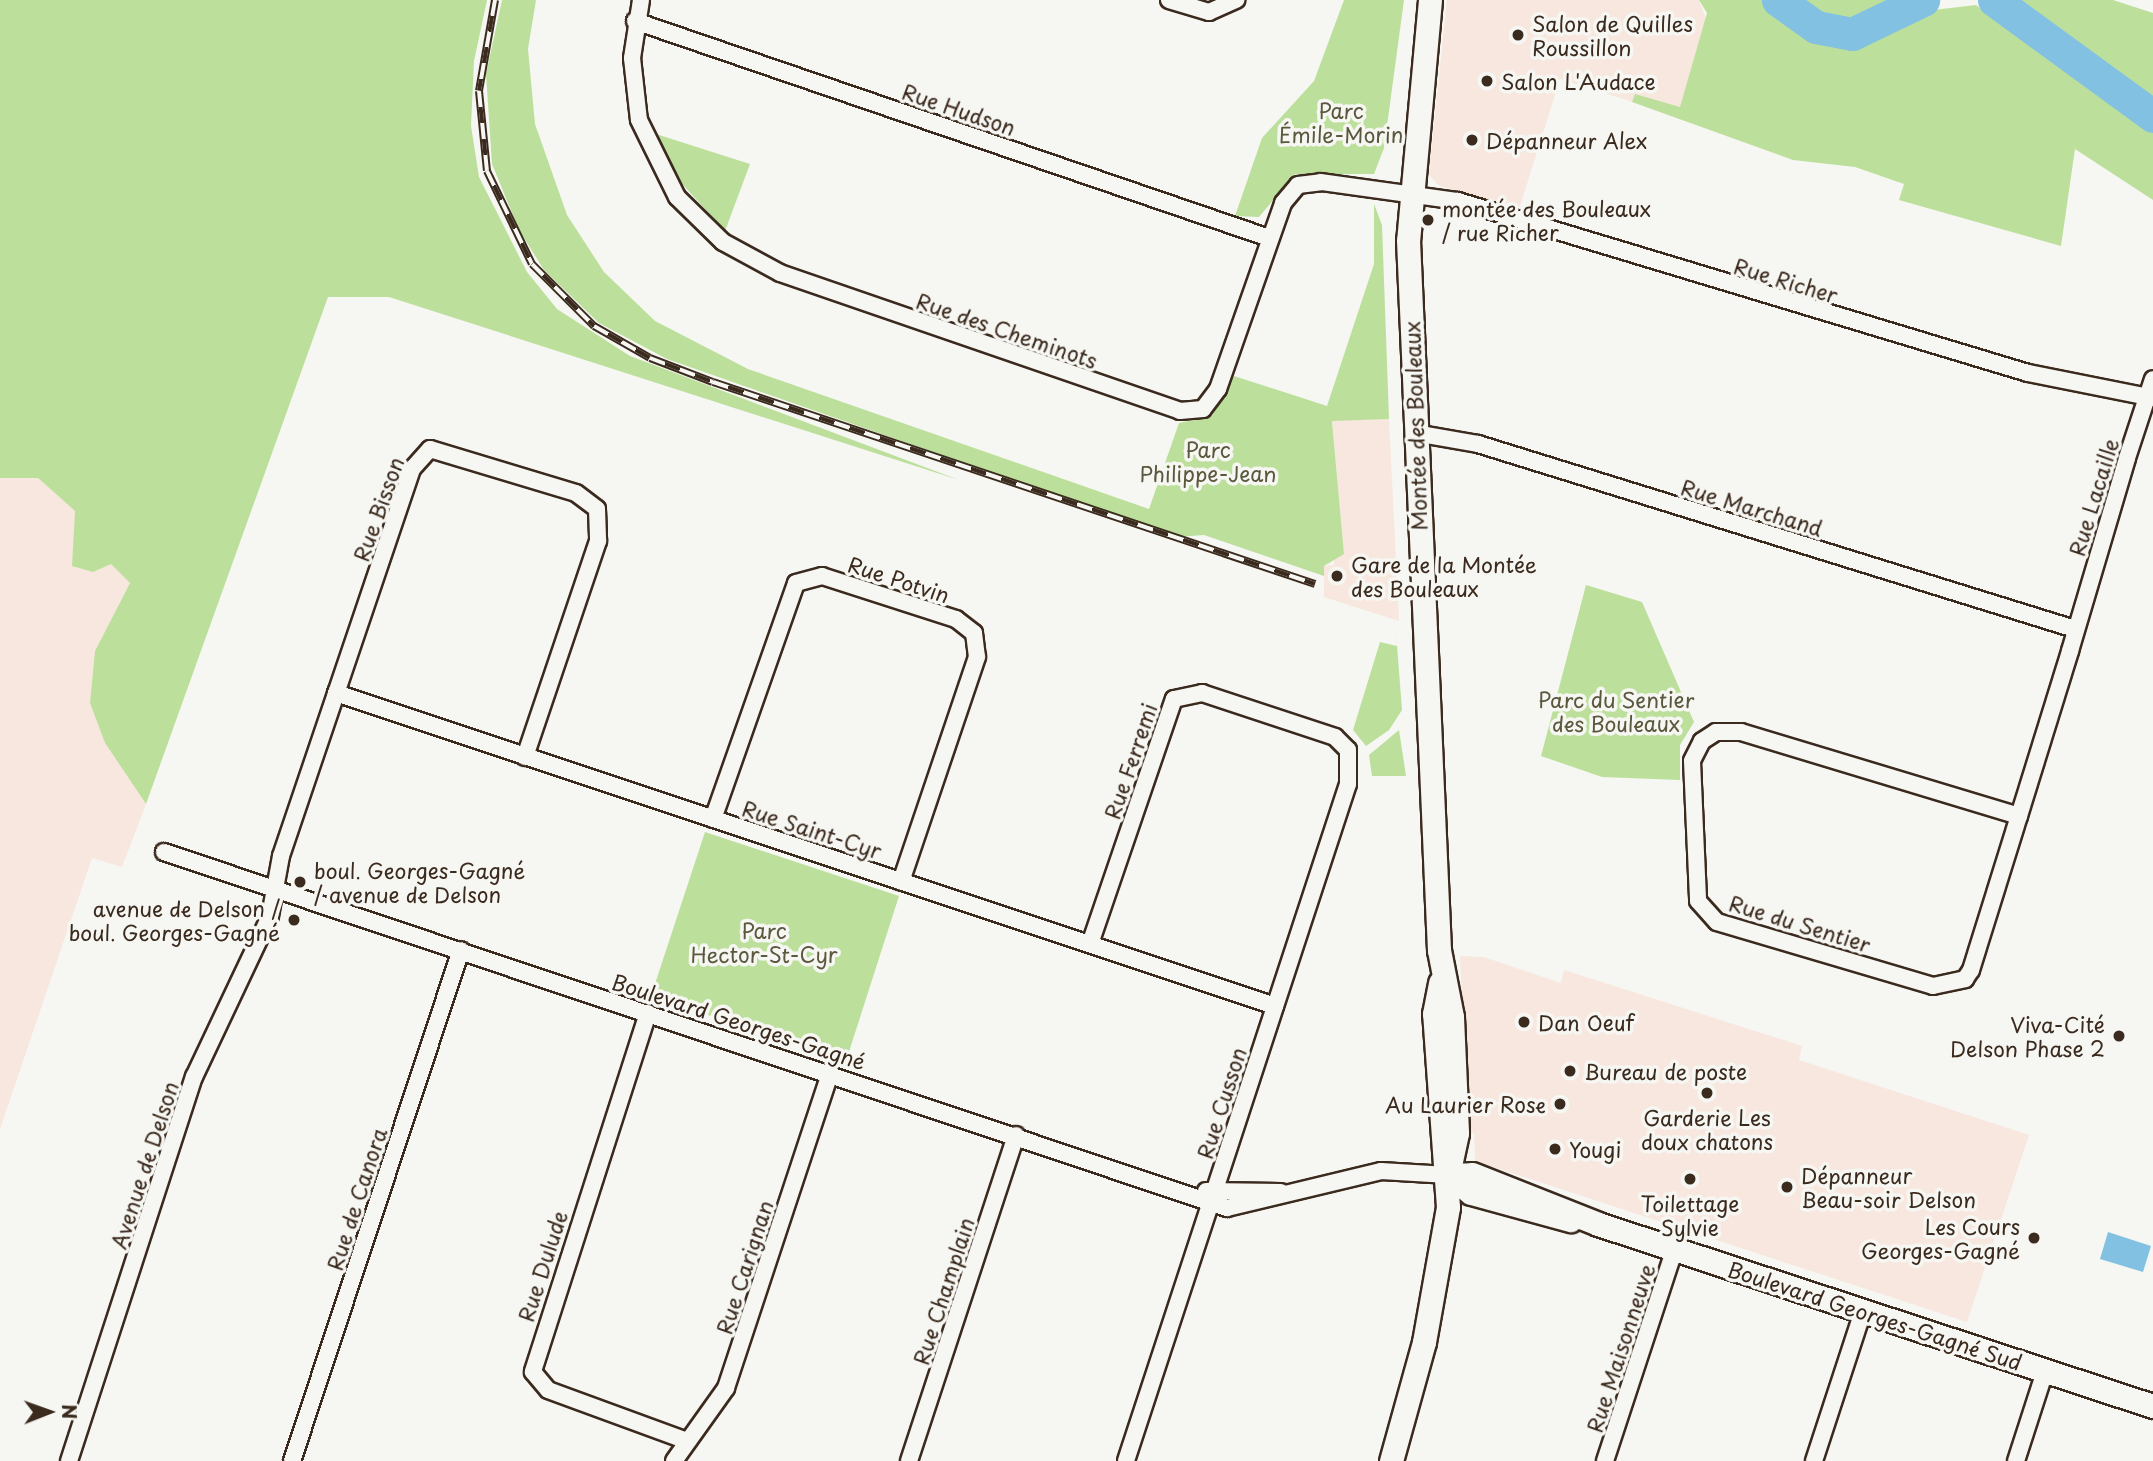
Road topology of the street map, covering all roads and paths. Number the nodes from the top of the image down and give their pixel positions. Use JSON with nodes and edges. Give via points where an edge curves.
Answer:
{"nodes":[{"id":1,"x":641,"y":0,"type":"edge"},
{"id":2,"x":1170,"y":0,"type":"edge"},
{"id":3,"x":1236,"y":0,"type":"edge"},
{"id":4,"x":1430,"y":0,"type":"edge"},
{"id":5,"x":635,"y":22,"type":"junction"},
{"id":6,"x":1409,"y":190,"type":"junction"},
{"id":7,"x":1269,"y":238,"type":"junction"},
{"id":8,"x":2153,"y":379,"type":"edge"},
{"id":9,"x":2150,"y":397,"type":"edge"},
{"id":10,"x":1415,"y":433,"type":"junction"},
{"id":11,"x":2076,"y":629,"type":"junction"},
{"id":12,"x":336,"y":693,"type":"junction"},
{"id":13,"x":525,"y":757,"type":"junction"},
{"id":14,"x":1352,"y":757,"type":"joint"},
{"id":15,"x":2019,"y":816,"type":"junction"},
{"id":16,"x":713,"y":819,"type":"junction"},
{"id":17,"x":164,"y":852,"type":"dead end"},
{"id":18,"x":901,"y":881,"type":"junction"},
{"id":19,"x":275,"y":889,"type":"junction"},
{"id":20,"x":1090,"y":944,"type":"junction"},
{"id":21,"x":461,"y":950,"type":"junction"},
{"id":22,"x":1275,"y":1006,"type":"junction"},
{"id":23,"x":648,"y":1013,"type":"junction"},
{"id":24,"x":830,"y":1073,"type":"junction"},
{"id":25,"x":1016,"y":1135,"type":"junction"},
{"id":26,"x":1448,"y":1175,"type":"junction"},
{"id":27,"x":1213,"y":1196,"type":"junction"},
{"id":28,"x":1675,"y":1248,"type":"junction"},
{"id":29,"x":1863,"y":1311,"type":"junction"},
{"id":30,"x":2045,"y":1371,"type":"junction"},
{"id":31,"x":2153,"y":1406,"type":"edge"},
{"id":32,"x":685,"y":1440,"type":"junction"},
{"id":33,"x":69,"y":1461,"type":"edge"},
{"id":34,"x":292,"y":1461,"type":"edge"},
{"id":35,"x":674,"y":1461,"type":"edge"},
{"id":36,"x":909,"y":1461,"type":"edge"},
{"id":37,"x":1126,"y":1461,"type":"edge"},
{"id":38,"x":1391,"y":1461,"type":"edge"},
{"id":39,"x":1605,"y":1461,"type":"edge"},
{"id":40,"x":1814,"y":1461,"type":"edge"},
{"id":41,"x":2016,"y":1461,"type":"edge"}],
"edges":[{"from":1,"to":5,"type":"street","name":"Rue des Cheminots"},
{"from":2,"to":3,"type":"street","via":[[1209,12]]},
{"from":4,"to":6,"type":"street","name":"Montée des Bouleaux"},
{"from":5,"to":7,"type":"street","name":"Rue Hudson"},
{"from":5,"to":7,"type":"street","name":"Rue des Cheminots","via":[[634,98],[647,142],[677,197],[723,242],[780,273],[1167,407],[1192,411],[1211,402]]},
{"from":6,"to":7,"type":"street","name":"Rue des Cheminots","via":[[1298,186],[1283,203]]},
{"from":6,"to":9,"type":"street","name":"Rue Richer","via":[[2028,373]]},
{"from":6,"to":10,"type":"street","name":"Montée des Bouleaux"},
{"from":8,"to":9,"type":"street","name":"Rue Lacaille"},
{"from":9,"to":11,"type":"street","name":"Rue Lacaille"},
{"from":10,"to":11,"type":"street","name":"Rue Marchand","via":[[1478,444]]},
{"from":10,"to":26,"type":"street","name":"Montée des Bouleaux","via":[[1441,980],[1452,1017],[1457,1133]]},
{"from":11,"to":15,"type":"street","name":"Rue du Sentier"},
{"from":12,"to":13,"type":"street","name":"Rue Saint-Cyr"},
{"from":12,"to":13,"type":"street","name":"Rue Bisson","via":[[423,452],[447,450],[576,493],[594,503],[600,530]]},
{"from":12,"to":19,"type":"street","name":"Rue Bisson"},
{"from":13,"to":16,"type":"street","name":"Rue Saint-Cyr"},
{"from":14,"to":20,"type":"street","name":"Rue Ferremi","via":[[1327,734],[1202,693],[1174,699]]},
{"from":14,"to":22,"type":"street","name":"Rue Cusson"},
{"from":15,"to":15,"type":"street","name":"Rue du Sentier","via":[[1741,732],[1716,732],[1702,741],[1692,761],[1698,901],[1717,922],[1933,986],[1956,985],[1971,970]]},
{"from":16,"to":18,"type":"street","name":"Rue Saint-Cyr"},
{"from":16,"to":18,"type":"street","name":"Rue Potvin","via":[[796,583],[822,576],[956,620],[974,632],[977,657]]},
{"from":17,"to":19,"type":"street","name":"Boulevard Georges-Gagné"},
{"from":18,"to":20,"type":"street","name":"Rue Saint-Cyr"},
{"from":19,"to":21,"type":"street","name":"Boulevard Georges-Gagné"},
{"from":19,"to":33,"type":"street","name":"Avenue de Delson","via":[[270,916],[194,1077]]},
{"from":20,"to":22,"type":"street","name":"Rue Saint-Cyr"},
{"from":21,"to":23,"type":"street","name":"Boulevard Georges-Gagné"},
{"from":21,"to":34,"type":"street","name":"Rue de Canora"},
{"from":22,"to":27,"type":"street","name":"Rue Cusson"},
{"from":23,"to":24,"type":"street","name":"Boulevard Georges-Gagné"},
{"from":23,"to":32,"type":"street","name":"Rue Dulude","via":[[533,1371],[548,1390]]},
{"from":24,"to":25,"type":"street","name":"Boulevard Georges-Gagné"},
{"from":24,"to":32,"type":"street","name":"Rue Carignan","via":[[726,1388]]},
{"from":25,"to":27,"type":"street","name":"Boulevard Georges-Gagné","via":[[1190,1193]]},
{"from":25,"to":36,"type":"street","name":"Rue Champlain"},
{"from":26,"to":27,"type":"street","name":"Boulevard Georges-Gagné","via":[[1381,1171],[1284,1193],[1238,1209]]},
{"from":26,"to":28,"type":"street","name":"Boulevard Georges-Gagné Sud","via":[[1472,1174],[1598,1224]]},
{"from":26,"to":38,"type":"street","name":"Montée des Bouleaux","via":[[1429,1313]]},
{"from":27,"to":37,"type":"street","name":"Rue Cusson"},
{"from":28,"to":29,"type":"street","name":"Boulevard Georges-Gagné Sud"},
{"from":28,"to":39,"type":"street","name":"Rue Maisonneuve"},
{"from":29,"to":30,"type":"street","name":"Boulevard Georges-Gagné Sud"},
{"from":29,"to":40,"type":"street"},
{"from":30,"to":31,"type":"street","name":"Boulevard Georges-Gagné Sud"},
{"from":30,"to":41,"type":"street"},
{"from":32,"to":35,"type":"street","name":"Rue Carignan"}]}
